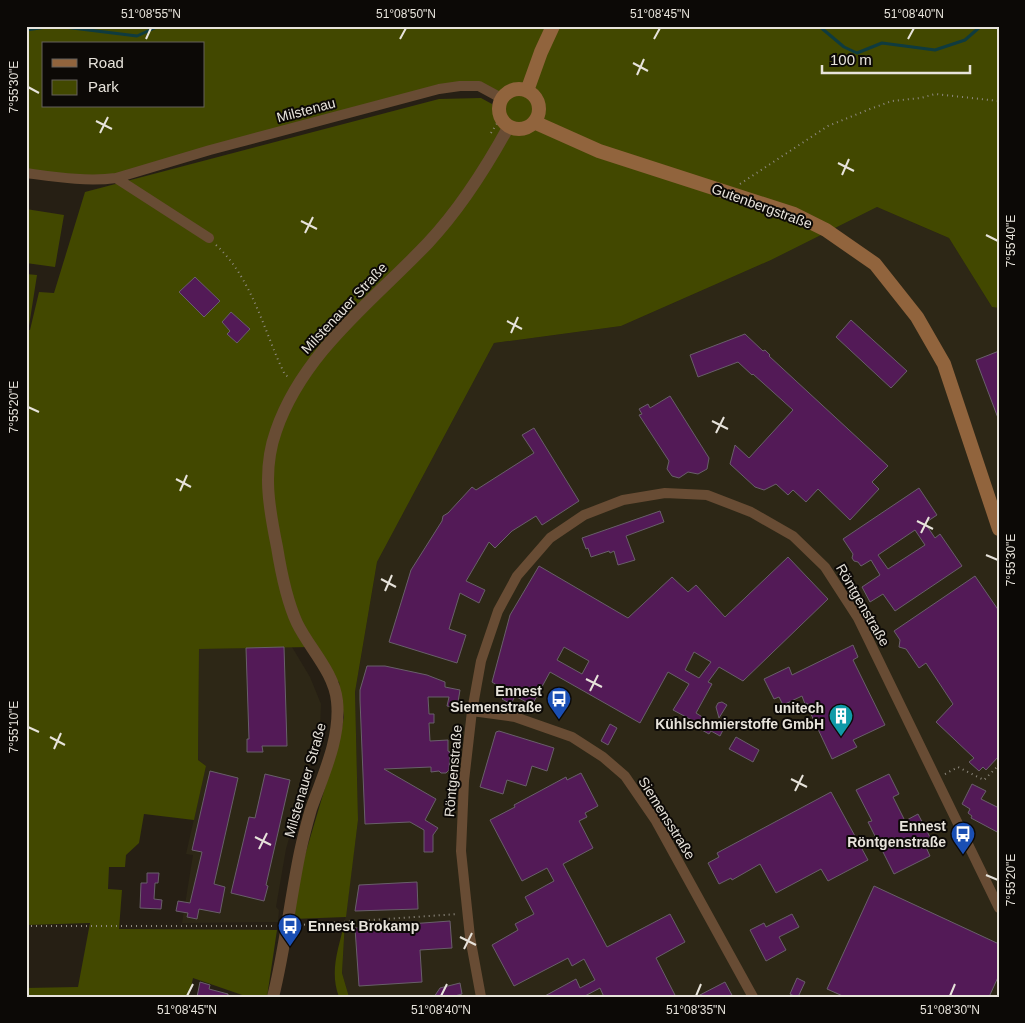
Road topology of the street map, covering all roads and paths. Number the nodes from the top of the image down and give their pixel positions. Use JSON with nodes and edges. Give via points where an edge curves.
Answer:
{"nodes":[{"id":1,"x":553,"y":26,"type":"edge"},
{"id":2,"x":527,"y":91,"type":"junction"},
{"id":3,"x":503,"y":98,"type":"junction"},
{"id":4,"x":999,"y":102,"type":"edge"},
{"id":5,"x":505,"y":121,"type":"junction"},
{"id":6,"x":534,"y":122,"type":"junction"},
{"id":7,"x":490,"y":135,"type":"dead end"},
{"id":8,"x":26,"y":173,"type":"edge"},
{"id":9,"x":116,"y":178,"type":"junction"},
{"id":10,"x":727,"y":192,"type":"junction"},
{"id":11,"x":209,"y":238,"type":"joint"},
{"id":12,"x":294,"y":373,"type":"dead end"},
{"id":13,"x":290,"y":378,"type":"junction"},
{"id":14,"x":288,"y":383,"type":"dead end"},
{"id":15,"x":999,"y":528,"type":"edge"},
{"id":16,"x":472,"y":711,"type":"junction"},
{"id":17,"x":999,"y":765,"type":"edge"},
{"id":18,"x":936,"y":778,"type":"junction"},
{"id":19,"x":999,"y":908,"type":"edge"},
{"id":20,"x":467,"y":914,"type":"junction"},
{"id":21,"x":26,"y":926,"type":"edge"},
{"id":22,"x":286,"y":926,"type":"junction"},
{"id":23,"x":274,"y":997,"type":"edge"},
{"id":24,"x":481,"y":997,"type":"edge"},
{"id":25,"x":753,"y":997,"type":"edge"}],
"edges":[{"from":1,"to":2,"type":"main road"},
{"from":2,"to":3,"type":"main road","via":[[513,90]]},
{"from":2,"to":6,"type":"main road","via":[[536,98],[538,105]]},
{"from":3,"to":5,"type":"main road","via":[[500,109]]},
{"from":3,"to":9,"type":"street","name":"Milstenau","via":[[479,86],[439,89]]},
{"from":4,"to":10,"type":"path","via":[[935,94],[892,101],[828,126]]},
{"from":5,"to":6,"type":"main road","via":[[521,129]]},
{"from":5,"to":7,"type":"path"},
{"from":5,"to":22,"type":"street","name":"Milstenauer Straße","via":[[479,178],[452,215],[316,358],[290,399],[270,449],[267,485],[279,562],[298,623],[334,688],[338,716],[332,748],[305,833]]},
{"from":6,"to":10,"type":"main road","name":"Gutenbergstraße","via":[[598,151]]},
{"from":8,"to":9,"type":"street","name":"Milstenau","via":[[102,180]]},
{"from":9,"to":11,"type":"street"},
{"from":10,"to":15,"type":"main road","name":"Gutenbergstraße","via":[[794,214],[826,230],[875,264],[917,317],[944,364]]},
{"from":11,"to":13,"type":"path","via":[[243,280],[285,375]]},
{"from":12,"to":13,"type":"path"},
{"from":13,"to":14,"type":"path"},
{"from":16,"to":18,"type":"street","name":"Röntgenstraße","via":[[481,661],[498,611],[516,576],[550,538],[584,515],[623,500],[665,493],[707,495],[751,512],[793,536],[825,567],[858,618]]},
{"from":16,"to":20,"type":"street","name":"Röntgenstraße","via":[[464,781],[461,852]]},
{"from":16,"to":25,"type":"street","name":"Siemensstraße","via":[[515,717],[572,737],[625,776],[656,821]]},
{"from":17,"to":18,"type":"path","via":[[984,780],[958,767]]},
{"from":18,"to":19,"type":"street","name":"Röntgenstraße"},
{"from":20,"to":22,"type":"path"},
{"from":20,"to":24,"type":"street","name":"Röntgenstraße"},
{"from":21,"to":22,"type":"path"},
{"from":22,"to":23,"type":"street","name":"Milstenauer Straße"}]}
